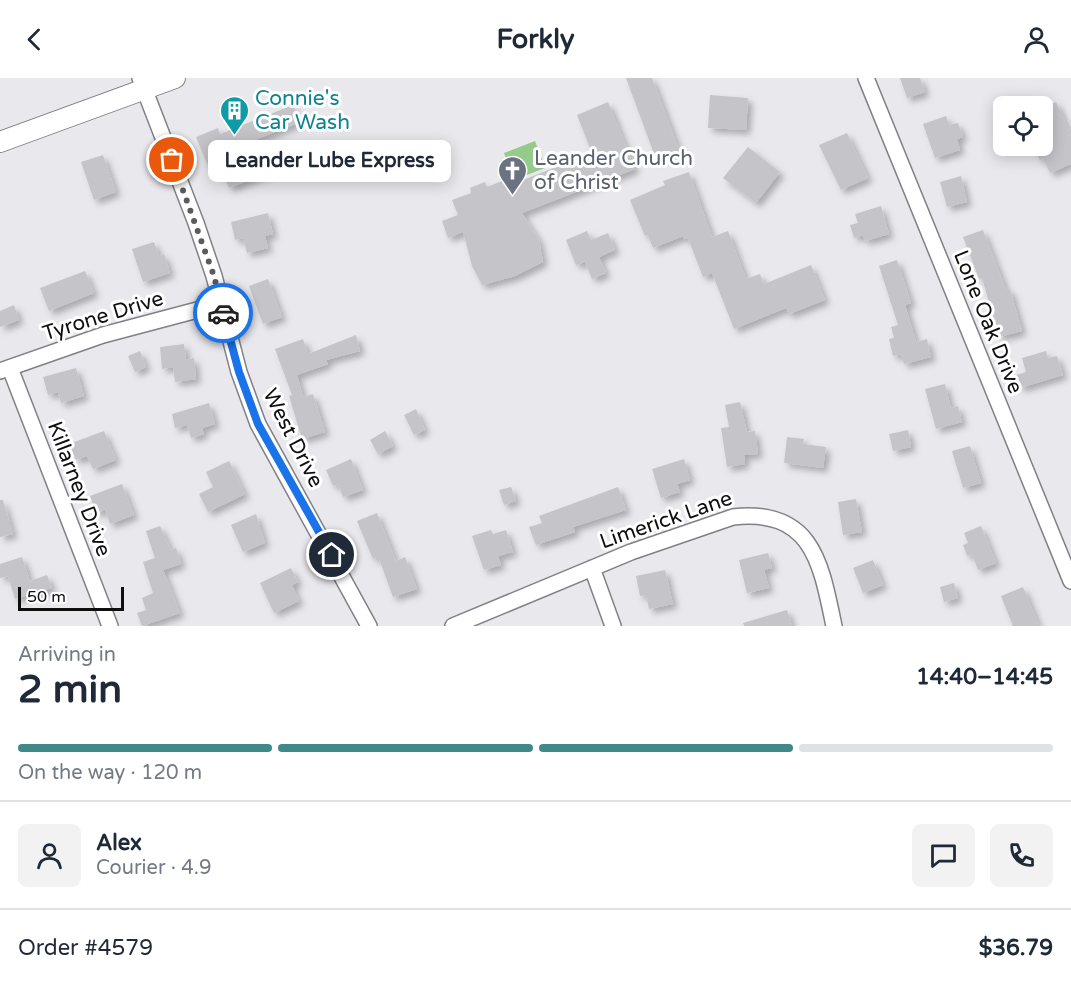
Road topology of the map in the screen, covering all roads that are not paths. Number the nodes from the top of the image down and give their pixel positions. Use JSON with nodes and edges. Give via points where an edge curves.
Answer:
{"nodes":[{"id":1,"x":175,"y":78,"type":"edge"},
{"id":2,"x":866,"y":78,"type":"edge"},
{"id":3,"x":142,"y":84,"type":"edge"},
{"id":4,"x":0,"y":142,"type":"edge"},
{"id":5,"x":220,"y":304,"type":"junction"},
{"id":6,"x":5,"y":370,"type":"edge"},
{"id":7,"x":1066,"y":552,"type":"edge"},
{"id":8,"x":592,"y":568,"type":"junction"},
{"id":9,"x":1071,"y":581,"type":"edge"},
{"id":10,"x":110,"y":626,"type":"edge"},
{"id":11,"x":369,"y":626,"type":"edge"},
{"id":12,"x":453,"y":626,"type":"edge"},
{"id":13,"x":613,"y":626,"type":"edge"},
{"id":14,"x":834,"y":626,"type":"edge"}],
"edges":[{"from":1,"to":3,"type":"main road"},
{"from":2,"to":7,"type":"street","name":"Lone Oak Drive"},
{"from":3,"to":4,"type":"main road"},
{"from":3,"to":5,"type":"street","name":"West Drive","via":[[196,223]]},
{"from":5,"to":6,"type":"street","name":"Tyrone Drive","via":[[103,335]]},
{"from":5,"to":11,"type":"street","name":"West Drive","via":[[258,424]]},
{"from":6,"to":10,"type":"street","name":"Killarney Drive"},
{"from":7,"to":9,"type":"street","name":"Lone Oak Drive"},
{"from":8,"to":12,"type":"street","name":"Limerick Lane"},
{"from":8,"to":13,"type":"street"},
{"from":8,"to":14,"type":"street","name":"Limerick Lane","via":[[733,517],[779,520],[814,550]]}]}
